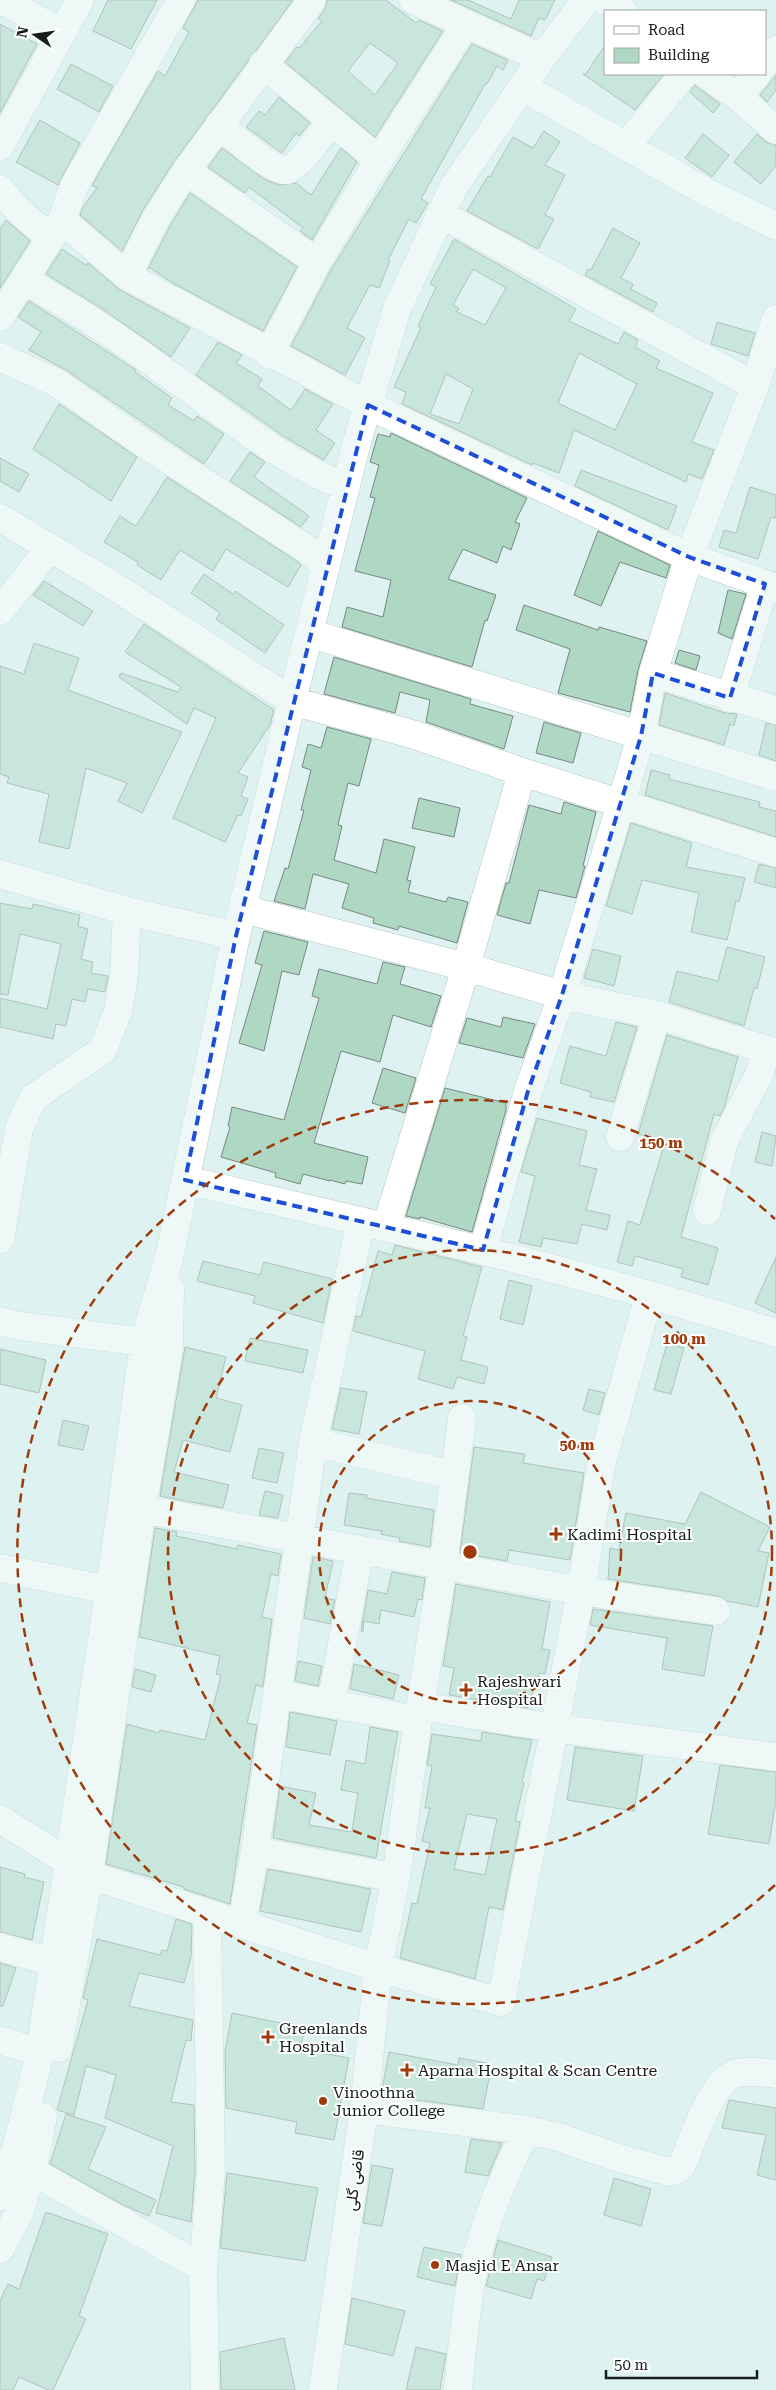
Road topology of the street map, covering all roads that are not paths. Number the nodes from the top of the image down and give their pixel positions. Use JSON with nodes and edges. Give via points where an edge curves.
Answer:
{"nodes":[{"id":1,"x":2,"y":0,"type":"edge"},
{"id":2,"x":80,"y":0,"type":"edge"},
{"id":3,"x":181,"y":0,"type":"edge"},
{"id":4,"x":312,"y":0,"type":"edge"},
{"id":5,"x":413,"y":0,"type":"edge"},
{"id":6,"x":584,"y":2,"type":"edge"},
{"id":7,"x":619,"y":10,"type":"edge"},
{"id":8,"x":466,"y":24,"type":"junction"},
{"id":9,"x":62,"y":33,"type":"junction"},
{"id":10,"x":776,"y":50,"type":"edge"},
{"id":11,"x":542,"y":58,"type":"junction"},
{"id":12,"x":766,"y":63,"type":"edge"},
{"id":13,"x":263,"y":64,"type":"junction"},
{"id":14,"x":683,"y":75,"type":"edge"},
{"id":15,"x":706,"y":75,"type":"edge"},
{"id":16,"x":756,"y":75,"type":"edge"},
{"id":17,"x":522,"y":86,"type":"junction"},
{"id":18,"x":738,"y":97,"type":"junction"},
{"id":19,"x":332,"y":121,"type":"junction"},
{"id":20,"x":219,"y":125,"type":"junction"},
{"id":21,"x":776,"y":130,"type":"edge"},
{"id":22,"x":0,"y":146,"type":"edge"},
{"id":23,"x":626,"y":146,"type":"junction"},
{"id":24,"x":379,"y":160,"type":"junction"},
{"id":25,"x":186,"y":171,"type":"junction"},
{"id":26,"x":0,"y":189,"type":"edge"},
{"id":27,"x":441,"y":214,"type":"junction"},
{"id":28,"x":776,"y":226,"type":"edge"},
{"id":29,"x":56,"y":229,"type":"junction"},
{"id":30,"x":317,"y":262,"type":"junction"},
{"id":31,"x":127,"y":276,"type":"junction"},
{"id":32,"x":24,"y":280,"type":"junction"},
{"id":33,"x":0,"y":317,"type":"edge"},
{"id":34,"x":776,"y":319,"type":"edge"},
{"id":35,"x":269,"y":354,"type":"junction"},
{"id":36,"x":0,"y":357,"type":"edge"},
{"id":37,"x":763,"y":383,"type":"edge"},
{"id":38,"x":368,"y":405,"type":"junction"},
{"id":39,"x":346,"y":487,"type":"junction"},
{"id":40,"x":0,"y":518,"type":"edge"},
{"id":41,"x":50,"y":548,"type":"junction"},
{"id":42,"x":689,"y":556,"type":"junction"},
{"id":43,"x":326,"y":567,"type":"junction"},
{"id":44,"x":770,"y":586,"type":"edge"},
{"id":45,"x":0,"y":611,"type":"edge"},
{"id":46,"x":309,"y":633,"type":"junction"},
{"id":47,"x":653,"y":673,"type":"junction"},
{"id":48,"x":730,"y":698,"type":"junction"},
{"id":49,"x":292,"y":701,"type":"junction"},
{"id":50,"x":776,"y":710,"type":"edge"},
{"id":51,"x":641,"y":736,"type":"junction"},
{"id":52,"x":522,"y":772,"type":"junction"},
{"id":53,"x":776,"y":776,"type":"edge"},
{"id":54,"x":621,"y":804,"type":"junction"},
{"id":55,"x":776,"y":853,"type":"edge"},
{"id":56,"x":0,"y":874,"type":"edge"},
{"id":57,"x":243,"y":909,"type":"junction"},
{"id":58,"x":126,"y":912,"type":"junction"},
{"id":59,"x":236,"y":936,"type":"junction"},
{"id":60,"x":466,"y":967,"type":"junction"},
{"id":61,"x":562,"y":995,"type":"junction"},
{"id":62,"x":656,"y":1015,"type":"junction"},
{"id":63,"x":771,"y":1051,"type":"edge"},
{"id":64,"x":620,"y":1137,"type":"dead end"},
{"id":65,"x":185,"y":1180,"type":"junction"},
{"id":66,"x":707,"y":1211,"type":"dead end"},
{"id":67,"x":374,"y":1223,"type":"junction"},
{"id":68,"x":0,"y":1239,"type":"edge"},
{"id":69,"x":483,"y":1250,"type":"junction"},
{"id":70,"x":170,"y":1254,"type":"junction"},
{"id":71,"x":649,"y":1296,"type":"junction"},
{"id":72,"x":0,"y":1321,"type":"edge"},
{"id":73,"x":776,"y":1333,"type":"edge"},
{"id":74,"x":144,"y":1342,"type":"junction"},
{"id":75,"x":462,"y":1418,"type":"dead end"},
{"id":76,"x":313,"y":1442,"type":"junction"},
{"id":77,"x":453,"y":1475,"type":"junction"},
{"id":78,"x":142,"y":1508,"type":"junction"},
{"id":79,"x":300,"y":1538,"type":"junction"},
{"id":80,"x":360,"y":1550,"type":"junction"},
{"id":81,"x":443,"y":1566,"type":"junction"},
{"id":82,"x":0,"y":1568,"type":"edge"},
{"id":83,"x":109,"y":1590,"type":"junction"},
{"id":84,"x":580,"y":1591,"type":"junction"},
{"id":85,"x":716,"y":1611,"type":"dead end"},
{"id":86,"x":277,"y":1694,"type":"junction"},
{"id":87,"x":331,"y":1703,"type":"junction"},
{"id":88,"x":419,"y":1713,"type":"junction"},
{"id":89,"x":554,"y":1728,"type":"junction"},
{"id":90,"x":776,"y":1757,"type":"edge"},
{"id":91,"x":0,"y":1819,"type":"edge"},
{"id":92,"x":255,"y":1851,"type":"junction"},
{"id":93,"x":79,"y":1868,"type":"junction"},
{"id":94,"x":396,"y":1878,"type":"junction"},
{"id":95,"x":207,"y":1913,"type":"junction"},
{"id":96,"x":242,"y":1923,"type":"junction"},
{"id":97,"x":0,"y":1947,"type":"edge"},
{"id":98,"x":53,"y":1962,"type":"junction"},
{"id":99,"x":378,"y":1968,"type":"junction"},
{"id":100,"x":0,"y":2040,"type":"edge"},
{"id":101,"x":40,"y":2054,"type":"junction"},
{"id":102,"x":776,"y":2074,"type":"edge"},
{"id":103,"x":364,"y":2109,"type":"junction"},
{"id":104,"x":526,"y":2130,"type":"junction"},
{"id":105,"x":14,"y":2167,"type":"edge"},
{"id":106,"x":0,"y":2196,"type":"edge"},
{"id":107,"x":0,"y":2249,"type":"edge"},
{"id":108,"x":202,"y":2268,"type":"junction"},
{"id":109,"x":205,"y":2390,"type":"edge"},
{"id":110,"x":323,"y":2390,"type":"edge"},
{"id":111,"x":458,"y":2390,"type":"edge"}],
"edges":[{"from":1,"to":9,"type":"street"},
{"from":2,"to":9,"type":"street"},
{"from":3,"to":29,"type":"street","via":[[74,186]]},
{"from":4,"to":13,"type":"street"},
{"from":5,"to":8,"type":"street"},
{"from":6,"to":7,"type":"street"},
{"from":6,"to":11,"type":"street"},
{"from":8,"to":11,"type":"street"},
{"from":8,"to":24,"type":"street"},
{"from":9,"to":22,"type":"street"},
{"from":10,"to":12,"type":"street"},
{"from":11,"to":17,"type":"street"},
{"from":13,"to":19,"type":"street"},
{"from":13,"to":20,"type":"street"},
{"from":14,"to":23,"type":"street"},
{"from":15,"to":18,"type":"street"},
{"from":16,"to":18,"type":"street"},
{"from":17,"to":23,"type":"street"},
{"from":17,"to":27,"type":"street","via":[[454,188]]},
{"from":18,"to":21,"type":"street"},
{"from":19,"to":20,"type":"street","via":[[288,170],[270,164]]},
{"from":19,"to":24,"type":"street"},
{"from":20,"to":25,"type":"street"},
{"from":23,"to":28,"type":"street","via":[[706,192]]},
{"from":24,"to":30,"type":"street"},
{"from":25,"to":30,"type":"street"},
{"from":25,"to":31,"type":"street","via":[[156,218]]},
{"from":26,"to":29,"type":"street","via":[[18,210]]},
{"from":27,"to":37,"type":"street"},
{"from":27,"to":38,"type":"street","via":[[396,309]]},
{"from":29,"to":31,"type":"street"},
{"from":29,"to":32,"type":"street"},
{"from":30,"to":35,"type":"street"},
{"from":31,"to":35,"type":"street"},
{"from":32,"to":33,"type":"street"},
{"from":32,"to":39,"type":"street","via":[[58,299],[301,466]]},
{"from":34,"to":37,"type":"street"},
{"from":35,"to":38,"type":"street"},
{"from":36,"to":43,"type":"street","via":[[57,383],[308,550]]},
{"from":37,"to":42,"type":"street"},
{"from":38,"to":39,"type":"street"},
{"from":38,"to":42,"type":"street"},
{"from":39,"to":43,"type":"street"},
{"from":40,"to":41,"type":"street"},
{"from":41,"to":45,"type":"street"},
{"from":41,"to":49,"type":"street"},
{"from":42,"to":44,"type":"street"},
{"from":42,"to":47,"type":"street"},
{"from":43,"to":46,"type":"street"},
{"from":44,"to":48,"type":"street"},
{"from":46,"to":49,"type":"street"},
{"from":46,"to":51,"type":"street"},
{"from":47,"to":48,"type":"street"},
{"from":47,"to":51,"type":"street"},
{"from":48,"to":50,"type":"street"},
{"from":49,"to":52,"type":"street","via":[[415,735]]},
{"from":49,"to":57,"type":"street"},
{"from":51,"to":53,"type":"street"},
{"from":51,"to":54,"type":"street"},
{"from":52,"to":54,"type":"street"},
{"from":52,"to":60,"type":"street"},
{"from":54,"to":55,"type":"street"},
{"from":54,"to":61,"type":"street"},
{"from":56,"to":58,"type":"street"},
{"from":57,"to":59,"type":"street"},
{"from":57,"to":60,"type":"street"},
{"from":58,"to":59,"type":"street"},
{"from":58,"to":68,"type":"street","via":[[124,976],[118,1011],[102,1050],[34,1098],[20,1129]]},
{"from":59,"to":65,"type":"street"},
{"from":60,"to":61,"type":"street"},
{"from":60,"to":67,"type":"street"},
{"from":61,"to":62,"type":"street"},
{"from":61,"to":69,"type":"street","via":[[528,1091]]},
{"from":62,"to":63,"type":"street"},
{"from":62,"to":64,"type":"street"},
{"from":63,"to":66,"type":"street","via":[[724,1141]]},
{"from":65,"to":67,"type":"street"},
{"from":65,"to":70,"type":"street"},
{"from":67,"to":69,"type":"street"},
{"from":67,"to":76,"type":"street"},
{"from":69,"to":71,"type":"street"},
{"from":70,"to":74,"type":"street"},
{"from":70,"to":78,"type":"street","via":[[169,1347]]},
{"from":71,"to":73,"type":"street"},
{"from":71,"to":84,"type":"street","via":[[601,1466]]},
{"from":72,"to":74,"type":"street"},
{"from":74,"to":83,"type":"street"},
{"from":75,"to":77,"type":"street","name":"قاضی گلی"},
{"from":76,"to":77,"type":"street"},
{"from":76,"to":79,"type":"street"},
{"from":77,"to":81,"type":"street","name":"قاضی گلی"},
{"from":78,"to":79,"type":"street"},
{"from":78,"to":93,"type":"street"},
{"from":79,"to":80,"type":"street"},
{"from":79,"to":86,"type":"street"},
{"from":80,"to":81,"type":"street"},
{"from":80,"to":87,"type":"street"},
{"from":81,"to":84,"type":"street"},
{"from":81,"to":88,"type":"street","name":"قاضی گلی"},
{"from":82,"to":83,"type":"street"},
{"from":83,"to":93,"type":"street"},
{"from":84,"to":85,"type":"street"},
{"from":84,"to":89,"type":"street"},
{"from":86,"to":87,"type":"street"},
{"from":86,"to":92,"type":"street"},
{"from":87,"to":88,"type":"street"},
{"from":88,"to":89,"type":"street"},
{"from":88,"to":94,"type":"street","name":"قاضی گلی"},
{"from":89,"to":90,"type":"street"},
{"from":89,"to":99,"type":"street","via":[[501,2002]]},
{"from":91,"to":93,"type":"street"},
{"from":92,"to":94,"type":"street"},
{"from":92,"to":96,"type":"street"},
{"from":93,"to":95,"type":"street"},
{"from":93,"to":98,"type":"street"},
{"from":93,"to":105,"type":"street","via":[[76,1958]]},
{"from":94,"to":99,"type":"street","name":"قاضی گلی"},
{"from":95,"to":96,"type":"street"},
{"from":95,"to":108,"type":"street","via":[[211,2172]]},
{"from":96,"to":99,"type":"street"},
{"from":97,"to":98,"type":"street"},
{"from":98,"to":101,"type":"street"},
{"from":99,"to":103,"type":"street","name":"قاضی گلی"},
{"from":100,"to":101,"type":"street"},
{"from":101,"to":105,"type":"street"},
{"from":102,"to":104,"type":"street","via":[[732,2074],[709,2102],[680,2168],[664,2171],[560,2137]]},
{"from":103,"to":104,"type":"street"},
{"from":103,"to":110,"type":"street","name":"قاضی گلی"},
{"from":104,"to":111,"type":"street","via":[[501,2182],[480,2245],[465,2319]]},
{"from":105,"to":106,"type":"street"},
{"from":105,"to":107,"type":"street","via":[[19,2213]]},
{"from":105,"to":108,"type":"street"},
{"from":108,"to":109,"type":"street"}]}
